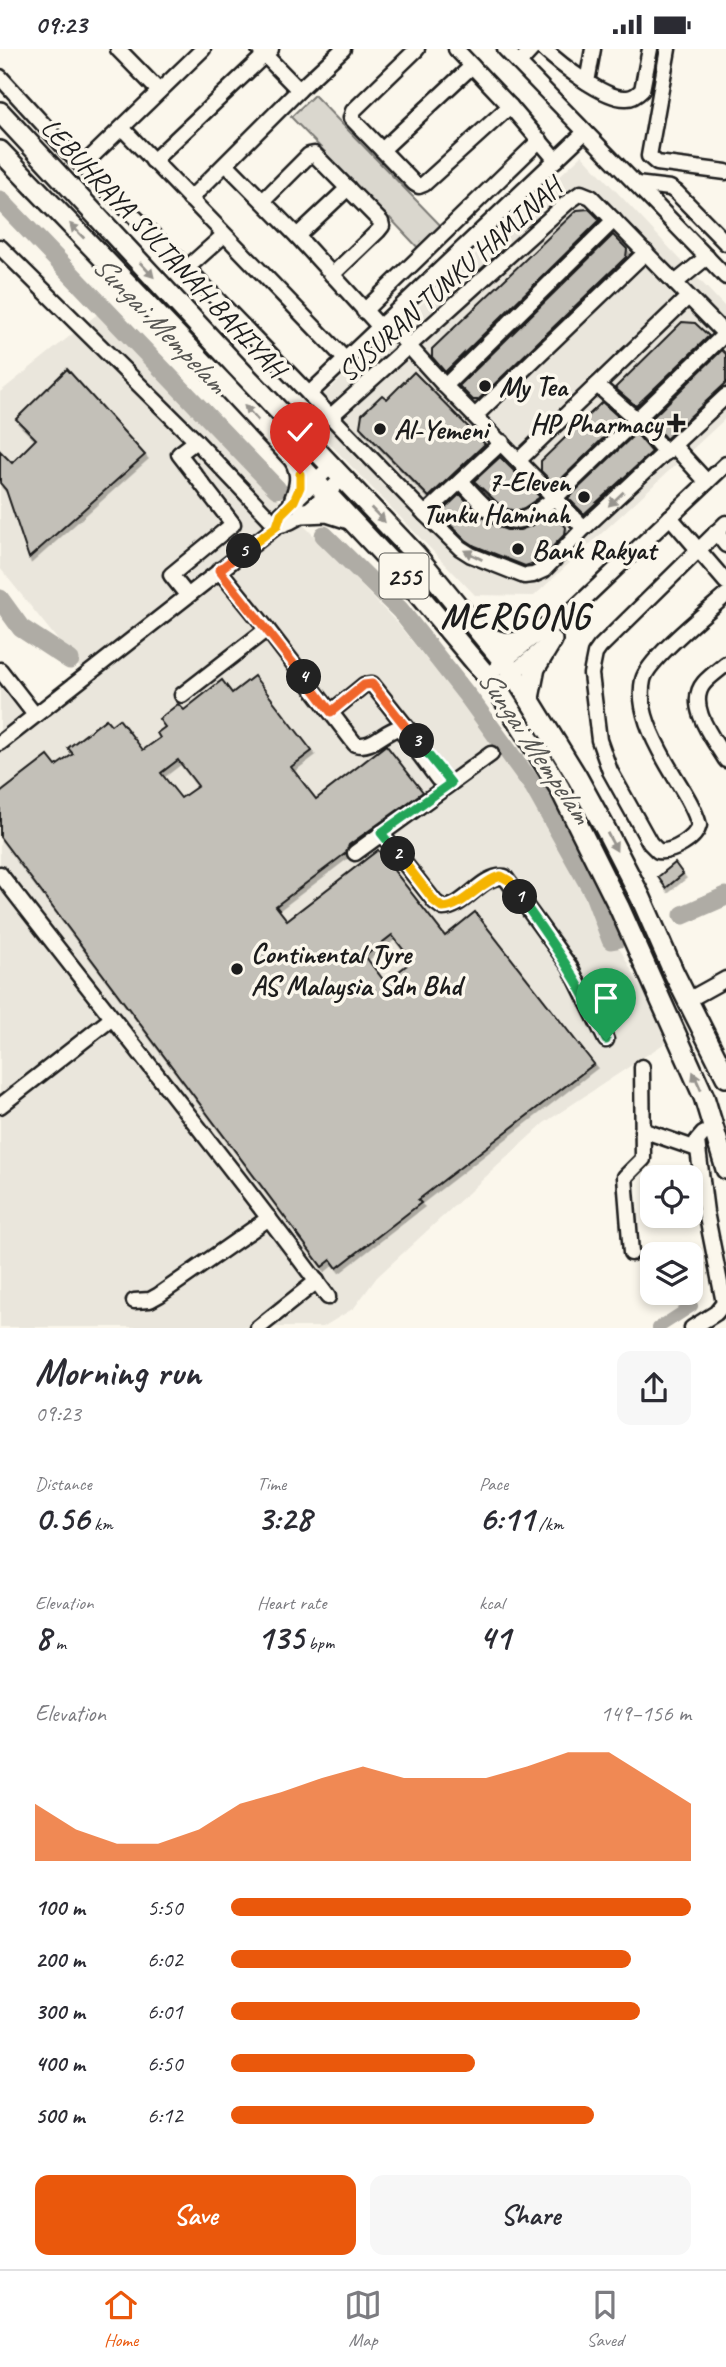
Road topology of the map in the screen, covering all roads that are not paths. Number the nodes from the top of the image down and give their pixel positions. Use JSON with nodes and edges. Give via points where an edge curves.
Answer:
{"nodes":[{"id":1,"x":118,"y":49,"type":"edge"},
{"id":2,"x":343,"y":49,"type":"edge"},
{"id":3,"x":418,"y":49,"type":"edge"},
{"id":4,"x":456,"y":49,"type":"edge"},
{"id":5,"x":505,"y":49,"type":"edge"},
{"id":6,"x":532,"y":49,"type":"edge"},
{"id":7,"x":544,"y":49,"type":"edge"},
{"id":8,"x":593,"y":49,"type":"edge"},
{"id":9,"x":650,"y":49,"type":"edge"},
{"id":10,"x":668,"y":49,"type":"edge"},
{"id":11,"x":197,"y":51,"type":"edge"},
{"id":12,"x":265,"y":51,"type":"edge"},
{"id":13,"x":519,"y":63,"type":"junction"},
{"id":14,"x":472,"y":66,"type":"junction"},
{"id":15,"x":0,"y":77,"type":"edge"},
{"id":16,"x":587,"y":82,"type":"junction"},
{"id":17,"x":299,"y":90,"type":"junction"},
{"id":18,"x":159,"y":91,"type":"junction"},
{"id":19,"x":510,"y":106,"type":"junction"},
{"id":20,"x":0,"y":112,"type":"edge"},
{"id":21,"x":121,"y":128,"type":"junction"},
{"id":22,"x":586,"y":132,"type":"junction"},
{"id":23,"x":540,"y":140,"type":"junction"},
{"id":24,"x":382,"y":149,"type":"junction"},
{"id":25,"x":0,"y":151,"type":"edge"},
{"id":26,"x":556,"y":160,"type":"junction"},
{"id":27,"x":153,"y":161,"type":"junction"},
{"id":28,"x":226,"y":164,"type":"junction"},
{"id":29,"x":82,"y":166,"type":"junction"},
{"id":30,"x":726,"y":172,"type":"edge"},
{"id":31,"x":636,"y":184,"type":"junction"},
{"id":32,"x":348,"y":188,"type":"junction"},
{"id":33,"x":190,"y":199,"type":"junction"},
{"id":34,"x":262,"y":201,"type":"junction"},
{"id":35,"x":614,"y":220,"type":"junction"},
{"id":36,"x":224,"y":235,"type":"junction"},
{"id":37,"x":297,"y":236,"type":"junction"},
{"id":38,"x":726,"y":243,"type":"edge"},
{"id":39,"x":0,"y":247,"type":"edge"},
{"id":40,"x":646,"y":252,"type":"junction"},
{"id":41,"x":706,"y":257,"type":"junction"},
{"id":42,"x":187,"y":268,"type":"junction"},
{"id":43,"x":332,"y":275,"type":"junction"},
{"id":44,"x":726,"y":277,"type":"edge"},
{"id":45,"x":675,"y":283,"type":"junction"},
{"id":46,"x":688,"y":297,"type":"junction"},
{"id":47,"x":364,"y":311,"type":"junction"},
{"id":48,"x":383,"y":324,"type":"junction"},
{"id":49,"x":726,"y":335,"type":"edge"},
{"id":50,"x":408,"y":347,"type":"junction"},
{"id":51,"x":345,"y":359,"type":"junction"},
{"id":52,"x":597,"y":385,"type":"junction"},
{"id":53,"x":445,"y":386,"type":"junction"},
{"id":54,"x":309,"y":394,"type":"junction"},
{"id":55,"x":726,"y":396,"type":"edge"},
{"id":56,"x":475,"y":416,"type":"junction"},
{"id":57,"x":330,"y":417,"type":"junction"},
{"id":58,"x":636,"y":419,"type":"junction"},
{"id":59,"x":196,"y":441,"type":"junction"},
{"id":60,"x":502,"y":442,"type":"junction"},
{"id":61,"x":670,"y":449,"type":"junction"},
{"id":62,"x":293,"y":457,"type":"junction"},
{"id":63,"x":519,"y":460,"type":"junction"},
{"id":64,"x":726,"y":464,"type":"edge"},
{"id":65,"x":337,"y":472,"type":"junction"},
{"id":66,"x":461,"y":481,"type":"junction"},
{"id":67,"x":707,"y":482,"type":"junction"},
{"id":68,"x":321,"y":487,"type":"junction"},
{"id":69,"x":242,"y":489,"type":"junction"},
{"id":70,"x":555,"y":498,"type":"junction"},
{"id":71,"x":221,"y":506,"type":"junction"},
{"id":72,"x":299,"y":507,"type":"junction"},
{"id":73,"x":425,"y":514,"type":"junction"},
{"id":74,"x":670,"y":517,"type":"junction"},
{"id":75,"x":353,"y":521,"type":"junction"},
{"id":76,"x":277,"y":526,"type":"junction"},
{"id":77,"x":721,"y":527,"type":"edge"},
{"id":78,"x":584,"y":528,"type":"junction"},
{"id":79,"x":226,"y":531,"type":"junction"},
{"id":80,"x":726,"y":545,"type":"edge"},
{"id":81,"x":697,"y":549,"type":"junction"},
{"id":82,"x":243,"y":552,"type":"junction"},
{"id":83,"x":219,"y":570,"type":"junction"},
{"id":84,"x":726,"y":582,"type":"edge"},
{"id":85,"x":187,"y":595,"type":"junction"},
{"id":86,"x":726,"y":595,"type":"edge"},
{"id":87,"x":267,"y":629,"type":"junction"},
{"id":88,"x":551,"y":631,"type":"junction"},
{"id":89,"x":485,"y":636,"type":"junction"},
{"id":90,"x":726,"y":664,"type":"edge"},
{"id":91,"x":509,"y":668,"type":"junction"},
{"id":92,"x":0,"y":670,"type":"edge"},
{"id":93,"x":492,"y":682,"type":"junction"},
{"id":94,"x":182,"y":695,"type":"dead end"},
{"id":95,"x":529,"y":698,"type":"junction"},
{"id":96,"x":331,"y":712,"type":"junction"},
{"id":97,"x":35,"y":715,"type":"junction"},
{"id":98,"x":0,"y":743,"type":"edge"},
{"id":99,"x":491,"y":754,"type":"dead end"},
{"id":100,"x":726,"y":760,"type":"edge"},
{"id":101,"x":445,"y":781,"type":"junction"},
{"id":102,"x":381,"y":833,"type":"junction"},
{"id":103,"x":355,"y":853,"type":"dead end"},
{"id":104,"x":0,"y":874,"type":"edge"},
{"id":105,"x":726,"y":979,"type":"edge"},
{"id":106,"x":688,"y":1000,"type":"junction"},
{"id":107,"x":111,"y":1019,"type":"junction"},
{"id":108,"x":606,"y":1040,"type":"dead end"},
{"id":109,"x":642,"y":1067,"type":"dead end"},
{"id":110,"x":726,"y":1077,"type":"edge"},
{"id":111,"x":0,"y":1106,"type":"edge"},
{"id":112,"x":715,"y":1128,"type":"junction"},
{"id":113,"x":642,"y":1130,"type":"junction"},
{"id":114,"x":697,"y":1149,"type":"junction"},
{"id":115,"x":726,"y":1169,"type":"edge"},
{"id":116,"x":269,"y":1218,"type":"junction"},
{"id":117,"x":631,"y":1253,"type":"dead end"},
{"id":118,"x":317,"y":1281,"type":"junction"},
{"id":119,"x":328,"y":1297,"type":"dead end"},
{"id":120,"x":134,"y":1301,"type":"dead end"},
{"id":121,"x":258,"y":1328,"type":"edge"},
{"id":122,"x":692,"y":1328,"type":"edge"}],
"edges":[{"from":1,"to":18,"type":"street"},
{"from":2,"to":17,"type":"street"},
{"from":3,"to":24,"type":"street","via":[[353,111],[355,124]]},
{"from":4,"to":14,"type":"street"},
{"from":5,"to":13,"type":"street"},
{"from":6,"to":13,"type":"street"},
{"from":7,"to":16,"type":"street"},
{"from":8,"to":16,"type":"street"},
{"from":9,"to":16,"type":"street","via":[[645,83],[635,96],[617,97]]},
{"from":10,"to":30,"type":"street","via":[[649,156],[657,163]]},
{"from":11,"to":18,"type":"street"},
{"from":12,"to":17,"type":"street"},
{"from":12,"to":27,"type":"street"},
{"from":13,"to":22,"type":"street"},
{"from":14,"to":19,"type":"street"},
{"from":14,"to":24,"type":"street"},
{"from":15,"to":29,"type":"street"},
{"from":17,"to":28,"type":"street"},
{"from":18,"to":21,"type":"street"},
{"from":19,"to":23,"type":"street"},
{"from":19,"to":24,"type":"street","via":[[419,186]]},
{"from":20,"to":65,"type":"main road","name":"LEBUHRAYA SULTANAH BAHIYAH","number":"255","one_way":true},
{"from":21,"to":27,"type":"street"},
{"from":21,"to":29,"type":"street"},
{"from":22,"to":26,"type":"street"},
{"from":22,"to":31,"type":"street"},
{"from":23,"to":26,"type":"street"},
{"from":23,"to":47,"type":"street"},
{"from":62,"to":25,"type":"main road","name":"LEBUHRAYA SULTANAH BAHIYAH","number":"255","one_way":true},
{"from":26,"to":48,"type":"street"},
{"from":27,"to":33,"type":"street"},
{"from":28,"to":33,"type":"street"},
{"from":28,"to":34,"type":"street"},
{"from":29,"to":42,"type":"street"},
{"from":31,"to":38,"type":"street","via":[[677,192]]},
{"from":31,"to":41,"type":"street"},
{"from":32,"to":34,"type":"street","via":[[318,156],[309,155]]},
{"from":32,"to":37,"type":"street"},
{"from":32,"to":43,"type":"street","via":[[382,226]]},
{"from":33,"to":36,"type":"street"},
{"from":34,"to":37,"type":"street"},
{"from":35,"to":40,"type":"street","name":"SUSURAN TUNKU HAMINAH"},
{"from":35,"to":50,"type":"street","name":"SUSURAN TUNKU HAMINAH","via":[[581,193]]},
{"from":35,"to":53,"type":"street"},
{"from":36,"to":42,"type":"street"},
{"from":36,"to":51,"type":"street"},
{"from":37,"to":43,"type":"street"},
{"from":39,"to":59,"type":"street"},
{"from":40,"to":45,"type":"street","name":"SUSURAN TUNKU HAMINAH"},
{"from":40,"to":56,"type":"street"},
{"from":41,"to":44,"type":"street"},
{"from":41,"to":45,"type":"street"},
{"from":42,"to":54,"type":"street"},
{"from":43,"to":47,"type":"street"},
{"from":45,"to":46,"type":"street","name":"SUSURAN TUNKU HAMINAH"},
{"from":46,"to":49,"type":"street","name":"SUSURAN TUNKU HAMINAH"},
{"from":46,"to":52,"type":"street"},
{"from":47,"to":48,"type":"street"},
{"from":48,"to":50,"type":"street"},
{"from":48,"to":51,"type":"street"},
{"from":49,"to":58,"type":"street"},
{"from":50,"to":53,"type":"street"},
{"from":50,"to":57,"type":"street","name":"SUSURAN TUNKU HAMINAH"},
{"from":51,"to":54,"type":"street"},
{"from":52,"to":58,"type":"street"},
{"from":52,"to":63,"type":"street"},
{"from":53,"to":56,"type":"street"},
{"from":54,"to":57,"type":"street"},
{"from":55,"to":61,"type":"street"},
{"from":56,"to":60,"type":"street"},
{"from":57,"to":73,"type":"street","name":"SUSURAN TUNKU HAMINAH"},
{"from":58,"to":61,"type":"street"},
{"from":58,"to":70,"type":"street"},
{"from":59,"to":69,"type":"street"},
{"from":59,"to":71,"type":"street","via":[[179,454]]},
{"from":60,"to":63,"type":"street"},
{"from":60,"to":66,"type":"street"},
{"from":61,"to":67,"type":"street"},
{"from":61,"to":78,"type":"street","one_way":true},
{"from":62,"to":68,"type":"main road","name":"LEBUHRAYA SULTANAH BAHIYAH","number":"255"},
{"from":62,"to":72,"type":"main road","via":[[301,480]]},
{"from":63,"to":70,"type":"street"},
{"from":64,"to":67,"type":"street"},
{"from":65,"to":68,"type":"street"},
{"from":65,"to":89,"type":"main road","name":"LEBUHRAYA SULTANAH BAHIYAH","number":"255","one_way":true},
{"from":66,"to":70,"type":"street","via":[[497,517],[507,521],[526,518]]},
{"from":66,"to":73,"type":"street"},
{"from":67,"to":74,"type":"street"},
{"from":68,"to":72,"type":"street"},
{"from":68,"to":75,"type":"main road","name":"LEBUHRAYA SULTANAH BAHIYAH","number":"255"},
{"from":69,"to":71,"type":"street"},
{"from":69,"to":76,"type":"street"},
{"from":70,"to":78,"type":"street"},
{"from":71,"to":79,"type":"street","via":[[233,524]]},
{"from":72,"to":75,"type":"main road"},
{"from":72,"to":76,"type":"street","via":[[281,514]]},
{"from":78,"to":73,"type":"street","name":"SUSURAN TUNKU HAMINAH","one_way":true,"via":[[544,570],[524,576],[471,555]]},
{"from":74,"to":81,"type":"street"},
{"from":74,"to":88,"type":"street"},
{"from":75,"to":93,"type":"main road","name":"LEBUHRAYA SULTANAH BAHIYAH","number":"255"},
{"from":76,"to":82,"type":"street"},
{"from":77,"to":80,"type":"street"},
{"from":77,"to":81,"type":"street"},
{"from":79,"to":82,"type":"street"},
{"from":79,"to":85,"type":"street","via":[[171,575]]},
{"from":81,"to":84,"type":"street"},
{"from":81,"to":86,"type":"street","via":[[600,647],[592,663],[597,729],[606,761],[658,851],[692,837],[699,825],[650,731],[644,703],[645,673]]},
{"from":82,"to":83,"type":"street"},
{"from":83,"to":85,"type":"street"},
{"from":83,"to":87,"type":"street"},
{"from":85,"to":97,"type":"street"},
{"from":87,"to":94,"type":"street"},
{"from":87,"to":96,"type":"street"},
{"from":88,"to":89,"type":"main road","via":[[509,645]]},
{"from":88,"to":91,"type":"street"},
{"from":88,"to":95,"type":"main road","via":[[535,668]]},
{"from":89,"to":91,"type":"main road","name":"LEBUHRAYA SULTANAH BAHIYAH","number":"255"},
{"from":90,"to":100,"type":"street","via":[[704,683],[698,699]]},
{"from":91,"to":93,"type":"street"},
{"from":91,"to":95,"type":"main road","name":"LEBUHRAYA SULTANAH BAHIYAH","number":"255"},
{"from":92,"to":97,"type":"street"},
{"from":112,"to":93,"type":"main road","name":"LEBUHRAYA SULTANAH BAHIYAH","number":"255","one_way":true,"via":[[619,907],[559,787]]},
{"from":95,"to":106,"type":"main road","name":"LEBUHRAYA SULTANAH BAHIYAH","number":"255","one_way":true,"via":[[641,898]]},
{"from":96,"to":101,"type":"street","via":[[361,746],[398,728]]},
{"from":96,"to":101,"type":"street","via":[[364,685],[372,684]]},
{"from":97,"to":98,"type":"street"},
{"from":99,"to":101,"type":"street"},
{"from":101,"to":102,"type":"street"},
{"from":102,"to":103,"type":"street"},
{"from":102,"to":108,"type":"street","via":[[443,908],[496,877],[505,877],[570,967]]},
{"from":104,"to":107,"type":"street"},
{"from":105,"to":106,"type":"street"},
{"from":106,"to":110,"type":"main road","name":"LEBUHRAYA SULTANAH BAHIYAH","number":"255"},
{"from":107,"to":111,"type":"street"},
{"from":107,"to":116,"type":"street"},
{"from":109,"to":113,"type":"street"},
{"from":112,"to":114,"type":"street","via":[[697,1141]]},
{"from":112,"to":115,"type":"main road","name":"LEBUHRAYA SULTANAH BAHIYAH","number":"255"},
{"from":113,"to":114,"type":"street"},
{"from":113,"to":117,"type":"street","via":[[643,1159],[625,1177]]},
{"from":114,"to":122,"type":"street","via":[[724,1303]]},
{"from":116,"to":118,"type":"street"},
{"from":116,"to":120,"type":"street","via":[[159,1295]]},
{"from":118,"to":119,"type":"street"},
{"from":118,"to":121,"type":"street"}]}
